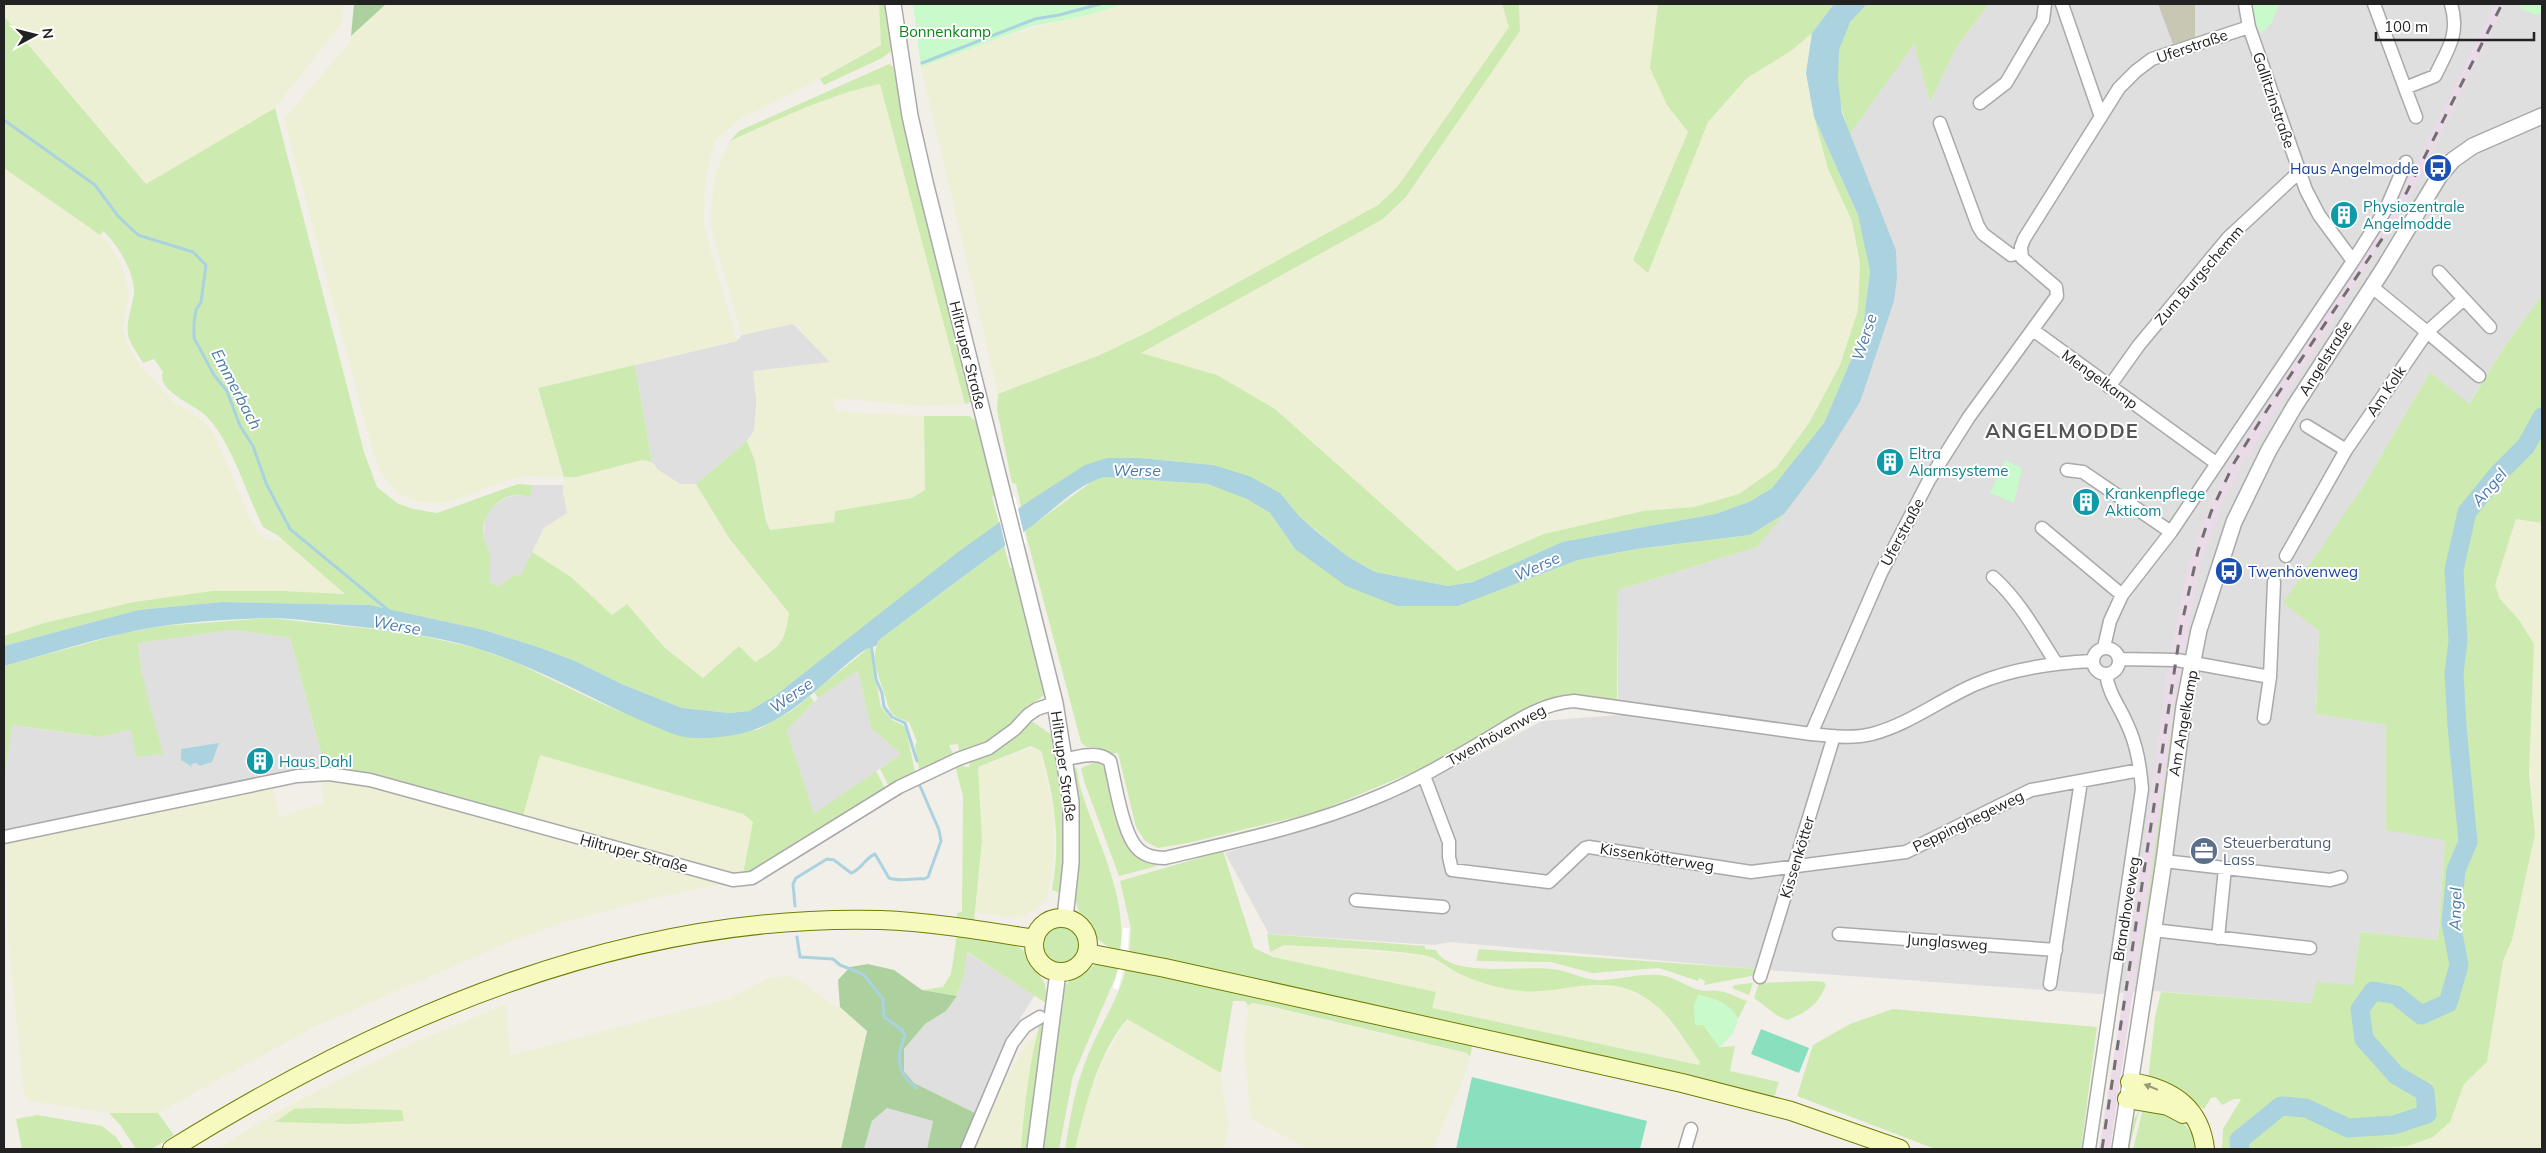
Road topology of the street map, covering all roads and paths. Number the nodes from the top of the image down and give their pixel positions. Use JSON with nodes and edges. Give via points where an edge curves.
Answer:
{"nodes":[{"id":1,"x":893,"y":4,"type":"edge"},
{"id":2,"x":2045,"y":4,"type":"edge"},
{"id":3,"x":2062,"y":4,"type":"edge"},
{"id":4,"x":2374,"y":4,"type":"edge"},
{"id":5,"x":2451,"y":4,"type":"edge"},
{"id":6,"x":2245,"y":8,"type":"edge"},
{"id":7,"x":2248,"y":26,"type":"junction"},
{"id":8,"x":2405,"y":88,"type":"junction"},
{"id":9,"x":1980,"y":104,"type":"dead end"},
{"id":10,"x":2542,"y":116,"type":"edge"},
{"id":11,"x":2101,"y":117,"type":"junction"},
{"id":12,"x":2416,"y":117,"type":"dead end"},
{"id":13,"x":1940,"y":123,"type":"dead end"},
{"id":14,"x":2406,"y":162,"type":"dead end"},
{"id":15,"x":2299,"y":172,"type":"junction"},
{"id":16,"x":2020,"y":253,"type":"junction"},
{"id":17,"x":2353,"y":261,"type":"junction"},
{"id":18,"x":2439,"y":272,"type":"dead end"},
{"id":19,"x":2371,"y":286,"type":"junction"},
{"id":20,"x":2464,"y":299,"type":"junction"},
{"id":21,"x":2490,"y":327,"type":"dead end"},
{"id":22,"x":2033,"y":330,"type":"junction"},
{"id":23,"x":2427,"y":332,"type":"junction"},
{"id":24,"x":2479,"y":376,"type":"dead end"},
{"id":25,"x":2109,"y":387,"type":"junction"},
{"id":26,"x":2307,"y":426,"type":"dead end"},
{"id":27,"x":2346,"y":450,"type":"junction"},
{"id":28,"x":2216,"y":463,"type":"junction"},
{"id":29,"x":2067,"y":470,"type":"dead end"},
{"id":30,"x":2042,"y":528,"type":"dead end"},
{"id":31,"x":2171,"y":532,"type":"junction"},
{"id":32,"x":2286,"y":556,"type":"dead end"},
{"id":33,"x":1993,"y":577,"type":"dead end"},
{"id":34,"x":2274,"y":582,"type":"dead end"},
{"id":35,"x":2122,"y":595,"type":"junction"},
{"id":36,"x":2104,"y":648,"type":"junction"},
{"id":37,"x":2118,"y":659,"type":"junction"},
{"id":38,"x":2092,"y":661,"type":"junction"},
{"id":39,"x":2056,"y":663,"type":"junction"},
{"id":40,"x":2193,"y":663,"type":"junction"},
{"id":41,"x":2106,"y":674,"type":"junction"},
{"id":42,"x":2270,"y":677,"type":"junction"},
{"id":43,"x":1055,"y":703,"type":"junction"},
{"id":44,"x":2264,"y":718,"type":"dead end"},
{"id":45,"x":1811,"y":734,"type":"junction"},
{"id":46,"x":1834,"y":736,"type":"junction"},
{"id":47,"x":1065,"y":759,"type":"junction"},
{"id":48,"x":2140,"y":770,"type":"junction"},
{"id":49,"x":1424,"y":776,"type":"junction"},
{"id":50,"x":2081,"y":781,"type":"junction"},
{"id":51,"x":4,"y":837,"type":"edge"},
{"id":52,"x":2164,"y":861,"type":"junction"},
{"id":53,"x":1795,"y":865,"type":"junction"},
{"id":54,"x":2225,"y":868,"type":"junction"},
{"id":55,"x":2341,"y":877,"type":"dead end"},
{"id":56,"x":1356,"y":900,"type":"dead end"},
{"id":57,"x":1443,"y":907,"type":"dead end"},
{"id":58,"x":1065,"y":918,"type":"junction"},
{"id":59,"x":2153,"y":930,"type":"junction"},
{"id":60,"x":1839,"y":934,"type":"dead end"},
{"id":61,"x":2218,"y":938,"type":"junction"},
{"id":62,"x":1035,"y":940,"type":"junction"},
{"id":63,"x":2310,"y":948,"type":"dead end"},
{"id":64,"x":2056,"y":950,"type":"junction"},
{"id":65,"x":1087,"y":953,"type":"junction"},
{"id":66,"x":1058,"y":972,"type":"junction"},
{"id":67,"x":1760,"y":977,"type":"dead end"},
{"id":68,"x":2050,"y":984,"type":"dead end"},
{"id":69,"x":1040,"y":1016,"type":"dead end"},
{"id":70,"x":2130,"y":1082,"type":"junction"},
{"id":71,"x":2127,"y":1099,"type":"junction"},
{"id":72,"x":2195,"y":1120,"type":"junction"},
{"id":73,"x":1691,"y":1129,"type":"dead end"},
{"id":74,"x":172,"y":1149,"type":"edge"},
{"id":75,"x":967,"y":1149,"type":"edge"},
{"id":76,"x":1035,"y":1149,"type":"edge"},
{"id":77,"x":1685,"y":1149,"type":"edge"},
{"id":78,"x":1900,"y":1149,"type":"edge"},
{"id":79,"x":2089,"y":1149,"type":"edge"},
{"id":80,"x":2120,"y":1149,"type":"edge"},
{"id":81,"x":2205,"y":1149,"type":"edge"}],
"edges":[{"from":1,"to":43,"type":"street","name":"Hiltruper Straße","via":[[910,116]]},
{"from":2,"to":9,"type":"street","via":[[2043,20],[2006,83]]},
{"from":3,"to":11,"type":"street"},
{"from":4,"to":8,"type":"street"},
{"from":5,"to":8,"type":"street","via":[[2455,35],[2435,76]]},
{"from":6,"to":7,"type":"street","name":"Gallitzinstraße"},
{"from":7,"to":11,"type":"street","name":"Uferstraße","via":[[2152,59],[2119,88]]},
{"from":7,"to":15,"type":"street","name":"Gallitzinstraße"},
{"from":8,"to":12,"type":"street"},
{"from":10,"to":19,"type":"street","name":"Angelstraße","via":[[2478,143],[2447,166]]},
{"from":11,"to":16,"type":"street","name":"Uferstraße","via":[[2024,239]]},
{"from":13,"to":16,"type":"street","name":"Uferstraße","via":[[1978,226],[1983,234],[2011,255]]},
{"from":14,"to":17,"type":"street","via":[[2386,209]]},
{"from":15,"to":17,"type":"street","name":"Gallitzinstraße","via":[[2318,215]]},
{"from":15,"to":25,"type":"street","name":"Zum Burgschemm","via":[[2228,238],[2139,345]]},
{"from":16,"to":22,"type":"street","name":"Uferstraße","via":[[2058,290],[2055,300]]},
{"from":17,"to":28,"type":"street"},
{"from":18,"to":20,"type":"street"},
{"from":19,"to":23,"type":"street"},
{"from":19,"to":40,"type":"street","name":"Angelstraße","via":[[2315,371],[2234,522],[2199,630]]},
{"from":20,"to":21,"type":"street"},
{"from":20,"to":23,"type":"street","name":"Am Kolk"},
{"from":22,"to":25,"type":"street","name":"Mengelkamp"},
{"from":22,"to":45,"type":"street","name":"Uferstraße","via":[[1969,417],[1929,480],[1881,573]]},
{"from":23,"to":24,"type":"street"},
{"from":23,"to":27,"type":"street","name":"Am Kolk"},
{"from":25,"to":28,"type":"street","name":"Mengelkamp"},
{"from":26,"to":27,"type":"street"},
{"from":27,"to":32,"type":"street","name":"Am Kolk"},
{"from":28,"to":31,"type":"street"},
{"from":29,"to":31,"type":"street","via":[[2083,472]]},
{"from":30,"to":35,"type":"street"},
{"from":31,"to":35,"type":"street"},
{"from":33,"to":39,"type":"street","via":[[2028,619]]},
{"from":34,"to":42,"type":"street"},
{"from":35,"to":36,"type":"street","via":[[2110,621]]},
{"from":36,"to":37,"type":"street","via":[[2114,651]]},
{"from":36,"to":38,"type":"street","via":[[2094,654]]},
{"from":37,"to":40,"type":"street"},
{"from":37,"to":41,"type":"street","via":[[2116,669]]},
{"from":38,"to":39,"type":"street","name":"Twenhövenweg"},
{"from":38,"to":41,"type":"street","via":[[2095,669]]},
{"from":39,"to":46,"type":"street","name":"Twenhövenweg","via":[[2009,672],[1977,684],[1899,724],[1872,734]]},
{"from":40,"to":42,"type":"street","name":"Am Angelkamp"},
{"from":40,"to":52,"type":"street","name":"Am Angelkamp","via":[[2179,736]]},
{"from":41,"to":48,"type":"street","name":"Brandhoveweg","via":[[2108,690],[2127,723],[2136,747]]},
{"from":42,"to":44,"type":"street"},
{"from":43,"to":47,"type":"street","name":"Hiltruper Straße"},
{"from":43,"to":51,"type":"street","name":"Hiltruper Straße","via":[[1033,712],[1016,730],[989,748],[899,787],[752,878],[732,880],[349,776],[324,774],[297,776]]},
{"from":45,"to":46,"type":"street","name":"Twenhövenweg"},
{"from":45,"to":49,"type":"street","name":"Twenhövenweg","via":[[1574,701],[1561,702],[1538,709]]},
{"from":46,"to":53,"type":"street","name":"Kissenkötter"},
{"from":47,"to":49,"type":"street","name":"Twenhövenweg","via":[[1104,755],[1110,761],[1134,845],[1145,854],[1165,858],[1314,821]]},
{"from":47,"to":58,"type":"street","name":"Hiltruper Straße","via":[[1072,836]]},
{"from":48,"to":50,"type":"street","name":"Peppinghegeweg"},
{"from":48,"to":79,"type":"street","name":"Brandhoveweg","via":[[2141,807]]},
{"from":49,"to":53,"type":"street","name":"Kissenkötterweg","via":[[1449,842],[1452,870],[1549,882],[1589,847],[1751,872]]},
{"from":50,"to":53,"type":"street","name":"Peppinghegeweg","via":[[2031,790],[1906,852]]},
{"from":50,"to":64,"type":"street"},
{"from":52,"to":54,"type":"street"},
{"from":52,"to":59,"type":"street","name":"Am Angelkamp"},
{"from":53,"to":67,"type":"street","name":"Kissenkötter"},
{"from":54,"to":55,"type":"street","via":[[2330,880]]},
{"from":54,"to":61,"type":"street"},
{"from":56,"to":57,"type":"street"},
{"from":58,"to":62,"type":"main road","via":[[1044,924]]},
{"from":58,"to":65,"type":"main road","via":[[1081,927],[1086,935]]},
{"from":59,"to":61,"type":"street"},
{"from":59,"to":70,"type":"street","name":"Am Angelkamp"},
{"from":60,"to":64,"type":"street","name":"Junglasweg"},
{"from":61,"to":63,"type":"street"},
{"from":62,"to":66,"type":"main road","via":[[1040,962]]},
{"from":62,"to":74,"type":"main road","via":[[982,930],[882,920],[813,921],[690,933],[628,946],[502,983],[414,1020],[325,1062]]},
{"from":64,"to":68,"type":"street"},
{"from":65,"to":66,"type":"main road","via":[[1076,968]]},
{"from":65,"to":78,"type":"main road","via":[[1682,1083],[1791,1111]]},
{"from":66,"to":76,"type":"street"},
{"from":69,"to":75,"type":"street","via":[[1025,1026],[1012,1043]]},
{"from":70,"to":71,"type":"street","name":"Am Angelkamp"},
{"from":72,"to":70,"type":"main road","one_way":true,"via":[[2192,1110],[2174,1097],[2145,1084]]},
{"from":71,"to":72,"type":"main road","via":[[2168,1106]]},
{"from":71,"to":80,"type":"street","name":"Am Angelkamp"},
{"from":72,"to":81,"type":"main road"},
{"from":73,"to":77,"type":"street"}]}
